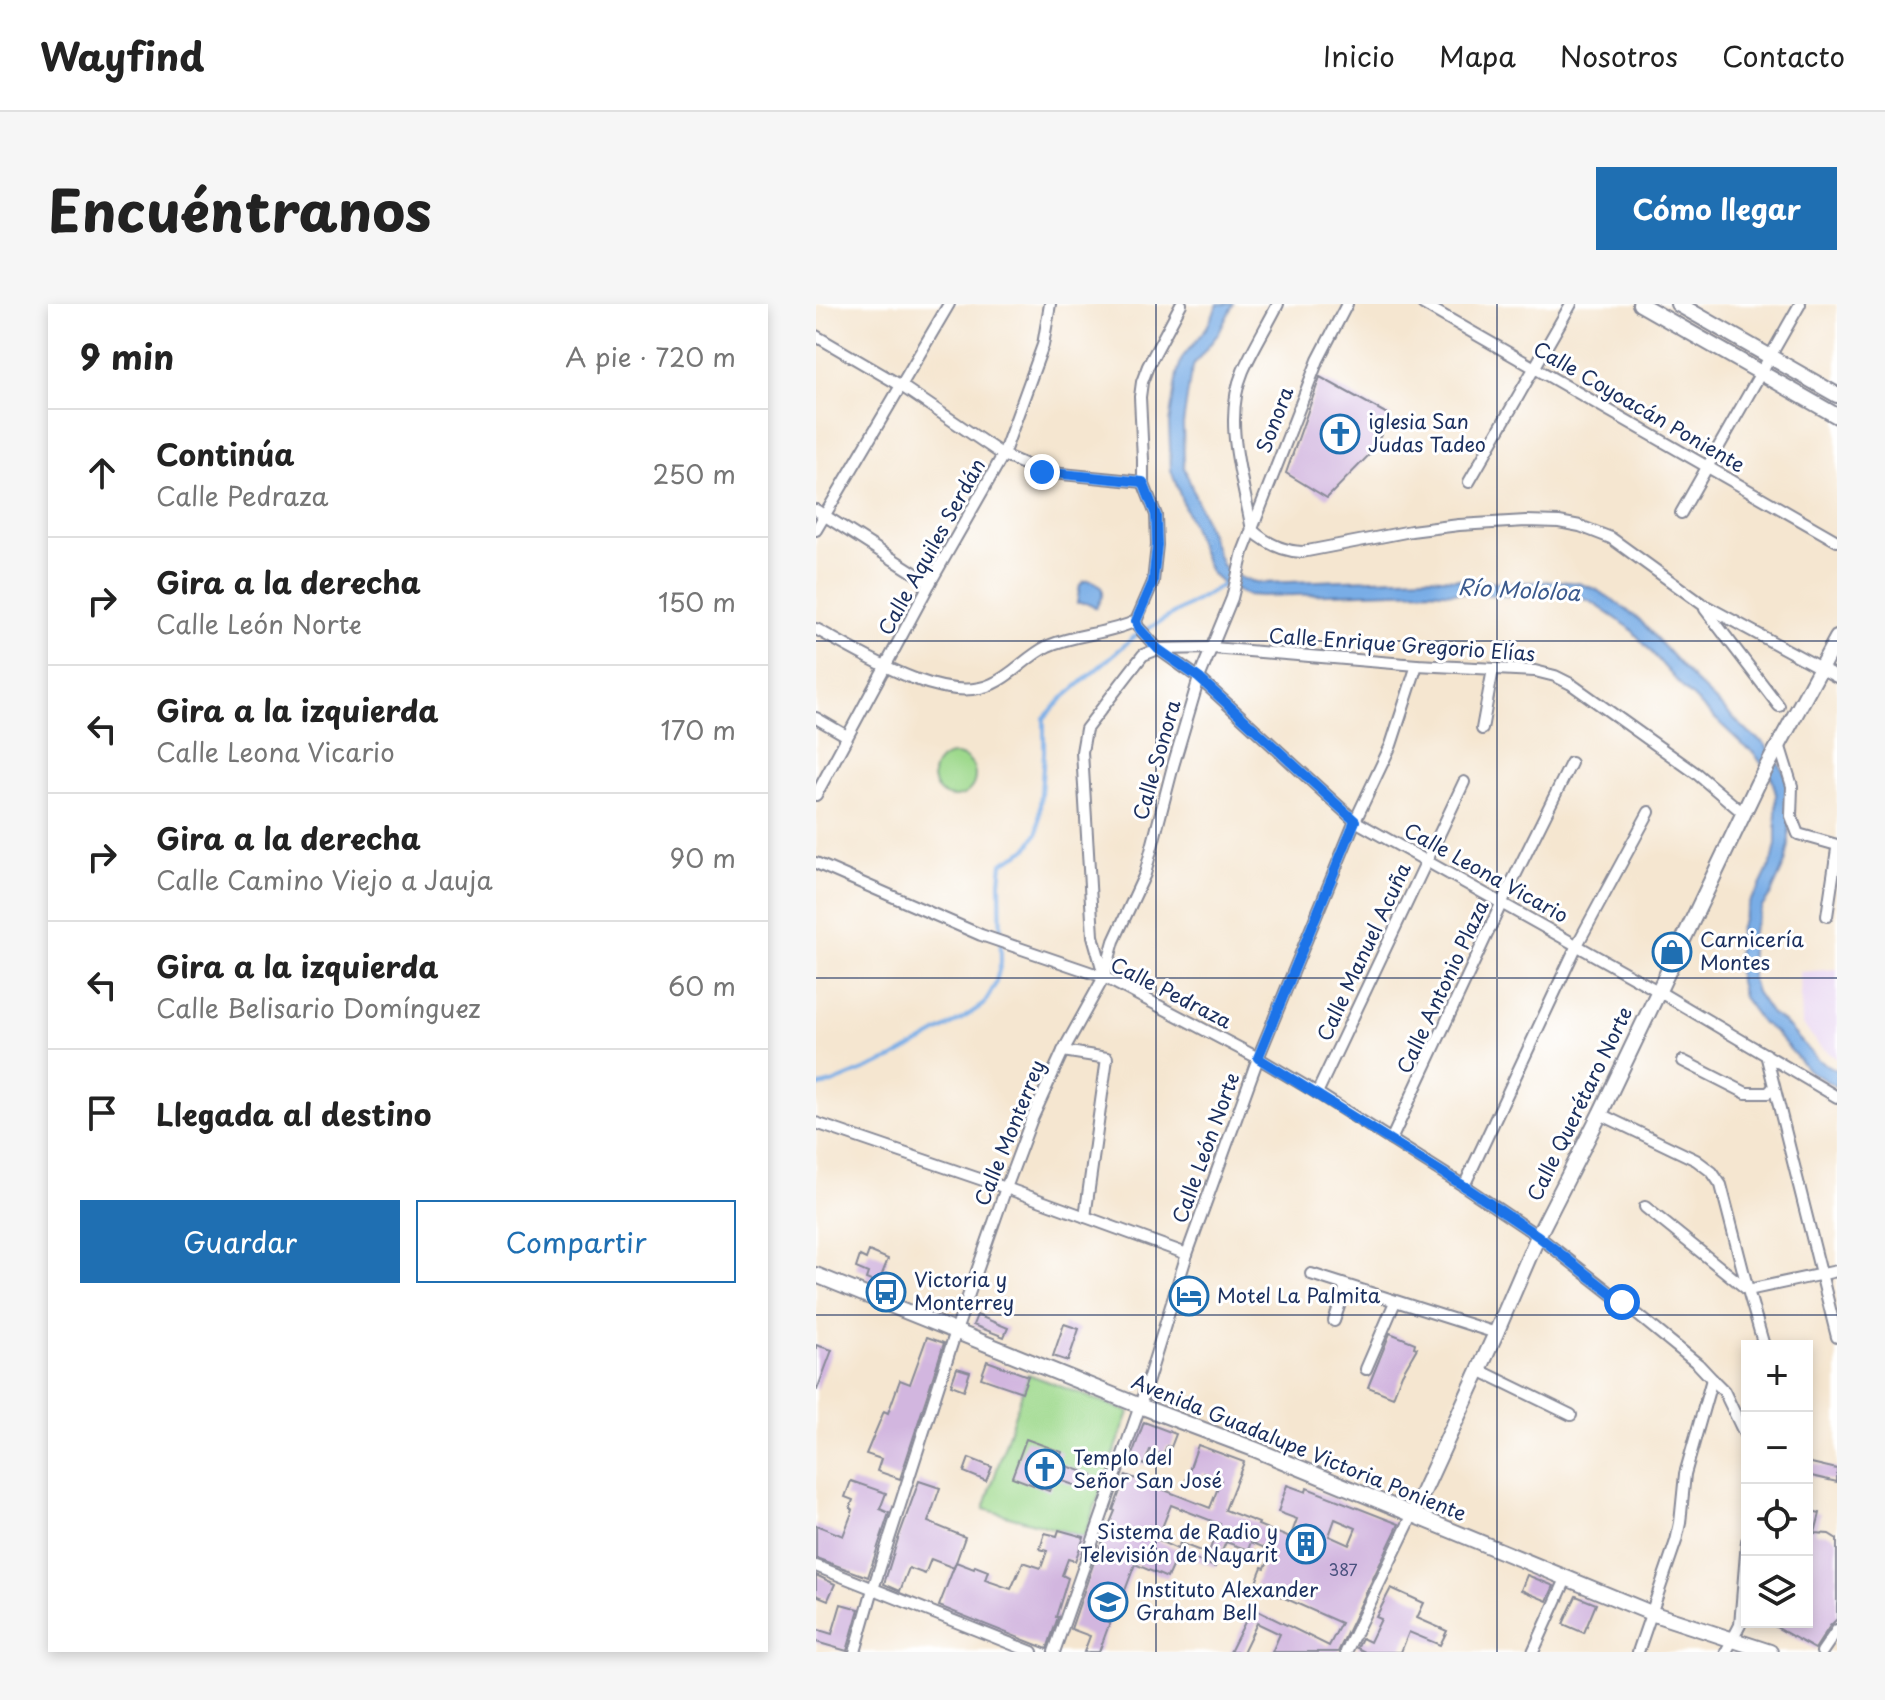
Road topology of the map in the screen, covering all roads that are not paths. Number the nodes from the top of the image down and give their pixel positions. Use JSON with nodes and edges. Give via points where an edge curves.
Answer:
{"nodes":[{"id":1,"x":949,"y":304,"type":"edge"},
{"id":2,"x":1050,"y":304,"type":"edge"},
{"id":3,"x":1181,"y":304,"type":"edge"},
{"id":4,"x":1278,"y":304,"type":"edge"},
{"id":5,"x":1347,"y":304,"type":"edge"},
{"id":6,"x":1423,"y":304,"type":"edge"},
{"id":7,"x":1571,"y":304,"type":"edge"},
{"id":8,"x":1640,"y":304,"type":"edge"},
{"id":9,"x":1678,"y":304,"type":"edge"},
{"id":10,"x":1800,"y":304,"type":"edge"},
{"id":11,"x":816,"y":336,"type":"edge"},
{"id":12,"x":1770,"y":357,"type":"junction"},
{"id":13,"x":1534,"y":368,"type":"junction"},
{"id":14,"x":1761,"y":373,"type":"junction"},
{"id":15,"x":900,"y":385,"type":"junction"},
{"id":16,"x":1837,"y":395,"type":"edge"},
{"id":17,"x":1837,"y":416,"type":"edge"},
{"id":18,"x":1003,"y":455,"type":"junction"},
{"id":19,"x":1708,"y":467,"type":"junction"},
{"id":20,"x":1143,"y":482,"type":"junction"},
{"id":21,"x":1469,"y":482,"type":"dead end"},
{"id":22,"x":820,"y":513,"type":"edge"},
{"id":23,"x":1681,"y":513,"type":"dead end"},
{"id":24,"x":816,"y":530,"type":"edge"},
{"id":25,"x":1252,"y":530,"type":"junction"},
{"id":26,"x":1837,"y":541,"type":"edge"},
{"id":27,"x":1243,"y":552,"type":"joint"},
{"id":28,"x":930,"y":583,"type":"junction"},
{"id":29,"x":1702,"y":604,"type":"junction"},
{"id":30,"x":1137,"y":624,"type":"junction"},
{"id":31,"x":816,"y":629,"type":"edge"},
{"id":32,"x":1837,"y":638,"type":"edge"},
{"id":33,"x":1213,"y":648,"type":"junction"},
{"id":34,"x":1158,"y":649,"type":"junction"},
{"id":35,"x":1417,"y":665,"type":"junction"},
{"id":36,"x":886,"y":666,"type":"junction"},
{"id":37,"x":1821,"y":667,"type":"junction"},
{"id":38,"x":1493,"y":669,"type":"junction"},
{"id":39,"x":1837,"y":677,"type":"edge"},
{"id":40,"x":1199,"y":678,"type":"junction"},
{"id":41,"x":1779,"y":706,"type":"dead end"},
{"id":42,"x":816,"y":718,"type":"edge"},
{"id":43,"x":1482,"y":729,"type":"dead end"},
{"id":44,"x":847,"y":736,"type":"junction"},
{"id":45,"x":1777,"y":747,"type":"junction"},
{"id":46,"x":1571,"y":763,"type":"dead end"},
{"id":47,"x":1464,"y":782,"type":"dead end"},
{"id":48,"x":816,"y":793,"type":"edge"},
{"id":49,"x":1649,"y":812,"type":"dead end"},
{"id":50,"x":1743,"y":813,"type":"junction"},
{"id":51,"x":1355,"y":821,"type":"junction"},
{"id":52,"x":1837,"y":847,"type":"edge"},
{"id":53,"x":1427,"y":860,"type":"junction"},
{"id":54,"x":816,"y":863,"type":"edge"},
{"id":55,"x":1502,"y":902,"type":"junction"},
{"id":56,"x":1827,"y":916,"type":"dead end"},
{"id":57,"x":1577,"y":945,"type":"junction"},
{"id":58,"x":1104,"y":977,"type":"junction"},
{"id":59,"x":1658,"y":991,"type":"junction"},
{"id":60,"x":1063,"y":1051,"type":"junction"},
{"id":61,"x":1766,"y":1054,"type":"junction"},
{"id":62,"x":1258,"y":1058,"type":"junction"},
{"id":63,"x":1683,"y":1061,"type":"dead end"},
{"id":64,"x":1774,"y":1087,"type":"junction"},
{"id":65,"x":1317,"y":1093,"type":"junction"},
{"id":66,"x":1837,"y":1097,"type":"edge"},
{"id":67,"x":1600,"y":1114,"type":"junction"},
{"id":68,"x":816,"y":1123,"type":"edge"},
{"id":69,"x":1391,"y":1140,"type":"junction"},
{"id":70,"x":1464,"y":1186,"type":"junction"},
{"id":71,"x":1006,"y":1188,"type":"junction"},
{"id":72,"x":1645,"y":1207,"type":"dead end"},
{"id":73,"x":1085,"y":1217,"type":"junction"},
{"id":74,"x":1538,"y":1236,"type":"junction"},
{"id":75,"x":1187,"y":1254,"type":"junction"},
{"id":76,"x":1837,"y":1271,"type":"edge"},
{"id":77,"x":1311,"y":1274,"type":"dead end"},
{"id":78,"x":816,"y":1275,"type":"edge"},
{"id":79,"x":1820,"y":1275,"type":"junction"},
{"id":80,"x":1346,"y":1286,"type":"junction"},
{"id":81,"x":1748,"y":1290,"type":"junction"},
{"id":82,"x":1395,"y":1302,"type":"junction"},
{"id":83,"x":1334,"y":1321,"type":"dead end"},
{"id":84,"x":956,"y":1331,"type":"junction"},
{"id":85,"x":1496,"y":1333,"type":"junction"},
{"id":86,"x":1837,"y":1337,"type":"edge"},
{"id":87,"x":1762,"y":1340,"type":"edge"},
{"id":88,"x":1366,"y":1369,"type":"dead end"},
{"id":89,"x":1479,"y":1370,"type":"junction"},
{"id":90,"x":1712,"y":1379,"type":"junction"},
{"id":91,"x":1140,"y":1406,"type":"junction"},
{"id":92,"x":1571,"y":1415,"type":"dead end"},
{"id":93,"x":1741,"y":1426,"type":"edge"},
{"id":94,"x":1413,"y":1514,"type":"junction"},
{"id":95,"x":1746,"y":1556,"type":"edge"},
{"id":96,"x":816,"y":1566,"type":"edge"},
{"id":97,"x":1566,"y":1579,"type":"junction"},
{"id":98,"x":873,"y":1589,"type":"junction"},
{"id":99,"x":1651,"y":1613,"type":"junction"},
{"id":100,"x":1837,"y":1630,"type":"edge"},
{"id":101,"x":1728,"y":1646,"type":"edge"},
{"id":102,"x":855,"y":1652,"type":"edge"},
{"id":103,"x":1032,"y":1652,"type":"edge"},
{"id":104,"x":1054,"y":1652,"type":"edge"},
{"id":105,"x":1346,"y":1652,"type":"edge"},
{"id":106,"x":1533,"y":1652,"type":"edge"},
{"id":107,"x":1638,"y":1652,"type":"edge"},
{"id":108,"x":1770,"y":1652,"type":"edge"},
{"id":109,"x":1822,"y":1652,"type":"edge"}],
"edges":[{"from":1,"to":15,"type":"street"},
{"from":2,"to":18,"type":"street","name":"Calle Aquiles Serdán","via":[[1043,345]]},
{"from":3,"to":20,"type":"street","via":[[1142,382]]},
{"from":4,"to":25,"type":"street","via":[[1243,372],[1234,402]]},
{"from":5,"to":25,"type":"street","name":"Sonora","via":[[1318,360]]},
{"from":6,"to":13,"type":"street","name":"Calle Coyoacán Poniente"},
{"from":7,"to":13,"type":"street"},
{"from":8,"to":14,"type":"street"},
{"from":9,"to":12,"type":"street"},
{"from":10,"to":12,"type":"street"},
{"from":11,"to":15,"type":"street"},
{"from":12,"to":14,"type":"street"},
{"from":12,"to":16,"type":"street"},
{"from":13,"to":19,"type":"street","name":"Calle Coyoacán Poniente"},
{"from":13,"to":21,"type":"street"},
{"from":14,"to":17,"type":"street"},
{"from":14,"to":19,"type":"street"},
{"from":15,"to":18,"type":"street"},
{"from":15,"to":22,"type":"street"},
{"from":18,"to":20,"type":"street","via":[[1042,472]]},
{"from":18,"to":28,"type":"street","name":"Calle Aquiles Serdán"},
{"from":19,"to":23,"type":"street"},
{"from":19,"to":26,"type":"street","name":"Calle Coyoacán Poniente"},
{"from":20,"to":30,"type":"street","via":[[1156,515],[1157,545],[1153,582]]},
{"from":22,"to":24,"type":"street"},
{"from":22,"to":28,"type":"street"},
{"from":25,"to":27,"type":"street","name":"Sonora"},
{"from":25,"to":29,"type":"street","via":[[1275,546],[1302,552],[1459,525],[1559,522],[1611,538]]},
{"from":27,"to":33,"type":"street","name":"Calle Sonora"},
{"from":28,"to":36,"type":"street","name":"Calle Aquiles Serdán"},
{"from":29,"to":37,"type":"street"},
{"from":29,"to":41,"type":"street"},
{"from":30,"to":34,"type":"street","name":"Calle Leona Vicario"},
{"from":30,"to":36,"type":"street","via":[[1048,646],[979,689],[927,684]]},
{"from":31,"to":36,"type":"street"},
{"from":32,"to":37,"type":"street","name":"Calle Querétaro Norte"},
{"from":33,"to":34,"type":"street","name":"Calle Enrique Gregorio Elías"},
{"from":33,"to":35,"type":"street","name":"Calle Enrique Gregorio Elías"},
{"from":33,"to":40,"type":"street","name":"Calle Sonora"},
{"from":34,"to":40,"type":"street","name":"Calle Leona Vicario"},
{"from":34,"to":58,"type":"street","via":[[1143,655],[1086,729],[1082,752],[1093,936]]},
{"from":35,"to":38,"type":"street","name":"Calle Enrique Gregorio Elías"},
{"from":35,"to":51,"type":"street","name":"Calle León Norte","via":[[1391,745]]},
{"from":36,"to":44,"type":"street","name":"Calle Aquiles Serdán"},
{"from":37,"to":39,"type":"street"},
{"from":37,"to":45,"type":"street","name":"Calle Querétaro Norte"},
{"from":38,"to":43,"type":"street"},
{"from":38,"to":50,"type":"street","name":"Calle Enrique Gregorio Elías","via":[[1535,671],[1571,684]]},
{"from":40,"to":51,"type":"street","name":"Calle Leona Vicario"},
{"from":40,"to":58,"type":"street","name":"Calle Sonora","via":[[1145,874],[1114,941]]},
{"from":42,"to":44,"type":"street"},
{"from":44,"to":48,"type":"street","name":"Calle Aquiles Serdán"},
{"from":45,"to":50,"type":"street","name":"Calle Querétaro Norte"},
{"from":45,"to":52,"type":"street","via":[[1792,786],[1791,816],[1798,834]]},
{"from":46,"to":55,"type":"street","name":"Calle Antonio Plaza"},
{"from":47,"to":53,"type":"street","name":"Calle Manuel Acuña"},
{"from":49,"to":57,"type":"street"},
{"from":50,"to":59,"type":"street","name":"Calle Querétaro Norte"},
{"from":51,"to":53,"type":"street","name":"Calle Leona Vicario"},
{"from":51,"to":62,"type":"street","name":"Calle León Norte"},
{"from":52,"to":56,"type":"street"},
{"from":53,"to":55,"type":"street","name":"Calle Leona Vicario"},
{"from":53,"to":65,"type":"street","name":"Calle Manuel Acuña"},
{"from":54,"to":58,"type":"street","name":"Calle Pedraza","via":[[981,935]]},
{"from":55,"to":57,"type":"street","name":"Calle Leona Vicario"},
{"from":55,"to":69,"type":"street","name":"Calle Antonio Plaza"},
{"from":57,"to":59,"type":"street","name":"Calle Leona Vicario"},
{"from":57,"to":70,"type":"street"},
{"from":58,"to":60,"type":"street","name":"Calle Monterrey"},
{"from":58,"to":62,"type":"street","name":"Calle Pedraza"},
{"from":59,"to":61,"type":"street","name":"Calle Leona Vicario"},
{"from":59,"to":67,"type":"street","name":"Calle Querétaro Norte"},
{"from":60,"to":71,"type":"street","name":"Calle Monterrey"},
{"from":60,"to":73,"type":"street","via":[[1107,1058]]},
{"from":61,"to":64,"type":"street"},
{"from":61,"to":66,"type":"street","name":"Calle Leona Vicario"},
{"from":62,"to":65,"type":"street","name":"Calle Pedraza"},
{"from":62,"to":75,"type":"street","name":"Calle León Norte"},
{"from":63,"to":64,"type":"street","via":[[1746,1093],[1768,1093]]},
{"from":64,"to":79,"type":"street"},
{"from":65,"to":69,"type":"street","name":"Calle Pedraza"},
{"from":67,"to":74,"type":"street","name":"Calle Querétaro Norte"},
{"from":67,"to":81,"type":"street","via":[[1712,1172],[1721,1185]]},
{"from":68,"to":71,"type":"street"},
{"from":69,"to":70,"type":"street","name":"Calle Pedraza"},
{"from":70,"to":74,"type":"street","name":"Calle Pedraza"},
{"from":71,"to":73,"type":"street"},
{"from":71,"to":84,"type":"street","name":"Calle Monterrey"},
{"from":72,"to":81,"type":"street"},
{"from":73,"to":75,"type":"street"},
{"from":74,"to":85,"type":"street","name":"Calle Querétaro Norte"},
{"from":74,"to":90,"type":"street","name":"Calle Pedraza"},
{"from":75,"to":91,"type":"street","name":"Calle León Norte"},
{"from":76,"to":79,"type":"street"},
{"from":77,"to":80,"type":"street"},
{"from":78,"to":84,"type":"street","name":"Avenida Guadalupe Victoria Poniente"},
{"from":79,"to":81,"type":"street"},
{"from":79,"to":86,"type":"street"},
{"from":80,"to":82,"type":"street"},
{"from":80,"to":83,"type":"street"},
{"from":81,"to":87,"type":"street"},
{"from":82,"to":85,"type":"street"},
{"from":82,"to":88,"type":"street"},
{"from":84,"to":91,"type":"street","name":"Avenida Guadalupe Victoria Poniente"},
{"from":84,"to":98,"type":"street","name":"Calle Monterrey"},
{"from":85,"to":89,"type":"street","name":"Calle Querétaro Norte"},
{"from":89,"to":92,"type":"street"},
{"from":89,"to":94,"type":"street","name":"Calle Querétaro Norte"},
{"from":90,"to":93,"type":"street","name":"Calle Pedraza"},
{"from":90,"to":99,"type":"street","via":[[1685,1474],[1676,1541]]},
{"from":91,"to":94,"type":"street","name":"Avenida Guadalupe Victoria Poniente"},
{"from":91,"to":104,"type":"street","name":"Calle León Norte"},
{"from":94,"to":97,"type":"street","name":"Avenida Guadalupe Victoria Poniente"},
{"from":94,"to":105,"type":"street","name":"Calle Querétaro Norte"},
{"from":95,"to":101,"type":"street","via":[[1740,1625]]},
{"from":96,"to":98,"type":"street"},
{"from":97,"to":99,"type":"street","name":"Avenida Guadalupe Victoria Poniente"},
{"from":97,"to":106,"type":"street"},
{"from":98,"to":102,"type":"street","name":"Calle Monterrey"},
{"from":98,"to":103,"type":"street"},
{"from":99,"to":101,"type":"street","name":"Avenida Guadalupe Victoria Poniente"},
{"from":99,"to":107,"type":"street"},
{"from":100,"to":109,"type":"street"},
{"from":101,"to":108,"type":"street","name":"Avenida Guadalupe Victoria Poniente"}]}
